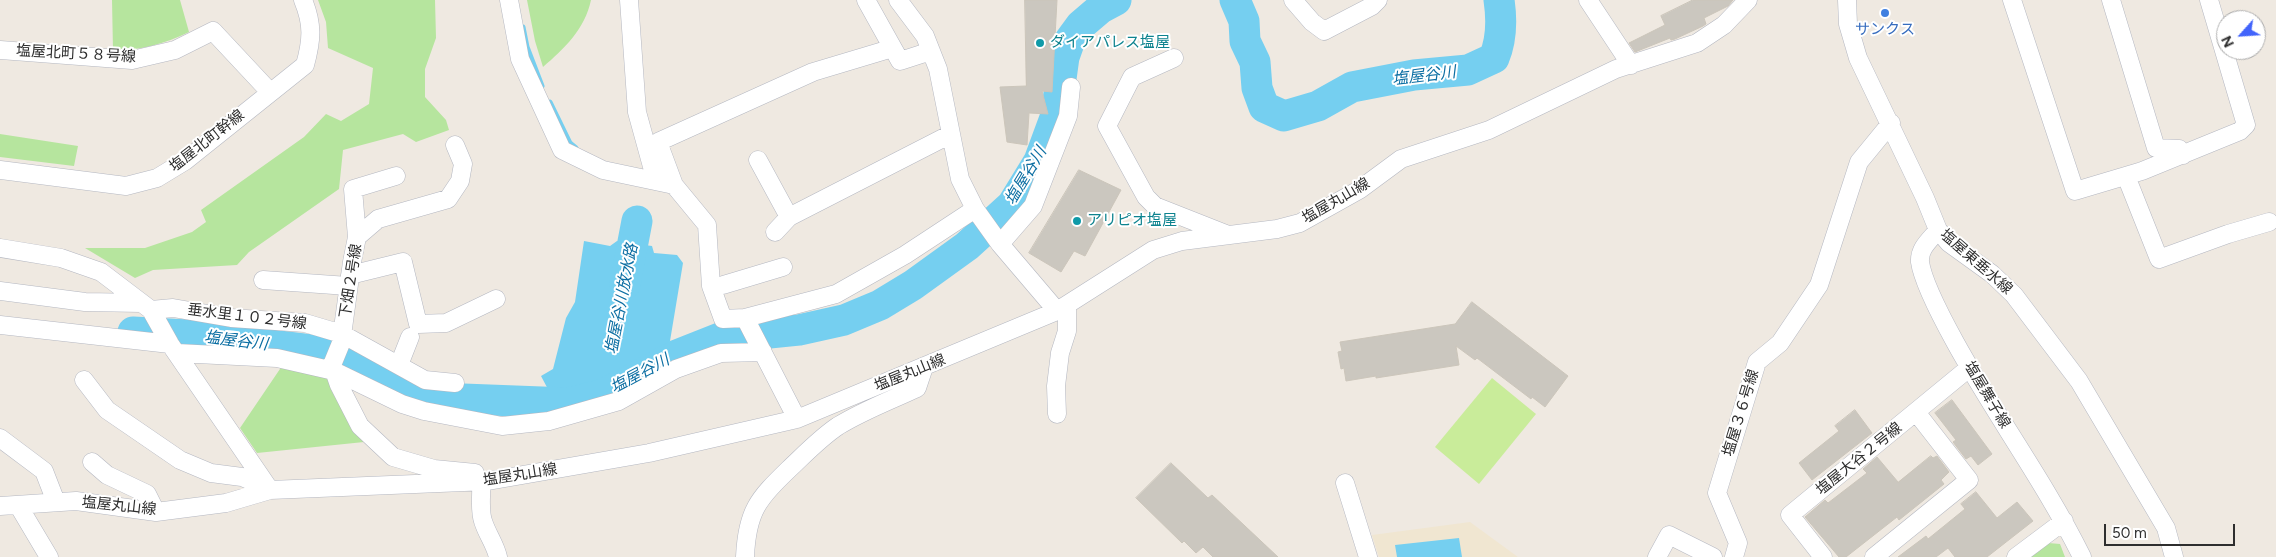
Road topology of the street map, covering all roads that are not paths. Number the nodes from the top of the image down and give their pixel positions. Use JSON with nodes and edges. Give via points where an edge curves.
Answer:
{"nodes":[{"id":1,"x":302,"y":0,"type":"edge"},
{"id":2,"x":509,"y":0,"type":"edge"},
{"id":3,"x":629,"y":0,"type":"edge"},
{"id":4,"x":866,"y":0,"type":"edge"},
{"id":5,"x":898,"y":0,"type":"edge"},
{"id":6,"x":1293,"y":0,"type":"edge"},
{"id":7,"x":1378,"y":0,"type":"edge"},
{"id":8,"x":1588,"y":0,"type":"edge"},
{"id":9,"x":1748,"y":0,"type":"edge"},
{"id":10,"x":1846,"y":0,"type":"edge"},
{"id":11,"x":2012,"y":0,"type":"edge"},
{"id":12,"x":2111,"y":0,"type":"edge"},
{"id":13,"x":2209,"y":0,"type":"edge"},
{"id":14,"x":892,"y":48,"type":"junction"},
{"id":15,"x":0,"y":50,"type":"edge"},
{"id":16,"x":931,"y":51,"type":"junction"},
{"id":17,"x":1174,"y":58,"type":"dead end"},
{"id":18,"x":1630,"y":65,"type":"junction"},
{"id":19,"x":1071,"y":88,"type":"dead end"},
{"id":20,"x":270,"y":92,"type":"junction"},
{"id":21,"x":1890,"y":123,"type":"junction"},
{"id":22,"x":951,"y":134,"type":"junction"},
{"id":23,"x":455,"y":145,"type":"dead end"},
{"id":24,"x":2183,"y":155,"type":"junction"},
{"id":25,"x":758,"y":160,"type":"dead end"},
{"id":26,"x":0,"y":170,"type":"edge"},
{"id":27,"x":396,"y":176,"type":"dead end"},
{"id":28,"x":2126,"y":176,"type":"junction"},
{"id":29,"x":656,"y":181,"type":"junction"},
{"id":30,"x":674,"y":185,"type":"junction"},
{"id":31,"x":975,"y":209,"type":"junction"},
{"id":32,"x":789,"y":217,"type":"junction"},
{"id":33,"x":2269,"y":222,"type":"dead end"},
{"id":34,"x":1938,"y":230,"type":"junction"},
{"id":35,"x":775,"y":232,"type":"dead end"},
{"id":36,"x":1229,"y":235,"type":"junction"},
{"id":37,"x":357,"y":237,"type":"junction"},
{"id":38,"x":1000,"y":244,"type":"junction"},
{"id":39,"x":0,"y":248,"type":"edge"},
{"id":40,"x":721,"y":263,"type":"dead end"},
{"id":41,"x":783,"y":267,"type":"dead end"},
{"id":42,"x":263,"y":280,"type":"dead end"},
{"id":43,"x":349,"y":280,"type":"junction"},
{"id":44,"x":723,"y":285,"type":"junction"},
{"id":45,"x":0,"y":291,"type":"edge"},
{"id":46,"x":496,"y":299,"type":"dead end"},
{"id":47,"x":147,"y":307,"type":"junction"},
{"id":48,"x":1062,"y":308,"type":"junction"},
{"id":49,"x":723,"y":318,"type":"junction"},
{"id":50,"x":748,"y":324,"type":"junction"},
{"id":51,"x":0,"y":325,"type":"edge"},
{"id":52,"x":410,"y":338,"type":"dead end"},
{"id":53,"x":342,"y":339,"type":"junction"},
{"id":54,"x":174,"y":349,"type":"junction"},
{"id":55,"x":763,"y":352,"type":"junction"},
{"id":56,"x":399,"y":365,"type":"junction"},
{"id":57,"x":924,"y":367,"type":"junction"},
{"id":58,"x":333,"y":368,"type":"junction"},
{"id":59,"x":1970,"y":368,"type":"junction"},
{"id":60,"x":84,"y":380,"type":"dead end"},
{"id":61,"x":455,"y":383,"type":"dead end"},
{"id":62,"x":1916,"y":412,"type":"junction"},
{"id":63,"x":1057,"y":414,"type":"dead end"},
{"id":64,"x":797,"y":419,"type":"junction"},
{"id":65,"x":0,"y":438,"type":"edge"},
{"id":66,"x":92,"y":462,"type":"dead end"},
{"id":67,"x":485,"y":481,"type":"junction"},
{"id":68,"x":1345,"y":483,"type":"dead end"},
{"id":69,"x":270,"y":490,"type":"junction"},
{"id":70,"x":56,"y":502,"type":"junction"},
{"id":71,"x":18,"y":505,"type":"junction"},
{"id":72,"x":0,"y":506,"type":"edge"},
{"id":73,"x":156,"y":512,"type":"junction"},
{"id":74,"x":2064,"y":521,"type":"junction"},
{"id":75,"x":1736,"y":550,"type":"edge"},
{"id":76,"x":49,"y":557,"type":"edge"},
{"id":77,"x":498,"y":557,"type":"edge"},
{"id":78,"x":745,"y":557,"type":"edge"},
{"id":79,"x":1368,"y":557,"type":"edge"},
{"id":80,"x":1657,"y":557,"type":"edge"},
{"id":81,"x":1713,"y":557,"type":"edge"},
{"id":82,"x":1750,"y":557,"type":"edge"},
{"id":83,"x":1823,"y":557,"type":"edge"},
{"id":84,"x":1874,"y":557,"type":"edge"},
{"id":85,"x":2016,"y":557,"type":"edge"},
{"id":86,"x":2082,"y":557,"type":"edge"},
{"id":87,"x":2174,"y":557,"type":"edge"}],
"edges":[{"from":1,"to":20,"type":"street","name":"塩屋北町幹線","via":[[309,15],[311,44],[305,65]]},
{"from":2,"to":29,"type":"street","via":[[520,60],[562,150],[603,170]]},
{"from":3,"to":29,"type":"street","via":[[638,112]]},
{"from":4,"to":14,"type":"street"},
{"from":5,"to":16,"type":"street","via":[[925,36]]},
{"from":6,"to":7,"type":"street","via":[[1324,31]]},
{"from":8,"to":18,"type":"street"},
{"from":9,"to":18,"type":"street","name":"塩屋丸山線","via":[[1724,25],[1697,43]]},
{"from":10,"to":21,"type":"street","name":"塩屋東垂水線","via":[[1848,24],[1858,58]]},
{"from":11,"to":28,"type":"street","via":[[2076,192]]},
{"from":12,"to":24,"type":"street","via":[[2156,148],[2179,149]]},
{"from":13,"to":24,"type":"street","via":[[2246,125],[2240,132]]},
{"from":14,"to":16,"type":"street","via":[[900,61]]},
{"from":14,"to":30,"type":"street","via":[[813,72],[658,142]]},
{"from":15,"to":20,"type":"street","name":"塩屋北町５８号線","via":[[132,60],[175,50],[213,31]]},
{"from":16,"to":22,"type":"street","via":[[938,69]]},
{"from":17,"to":36,"type":"street","via":[[1132,77],[1107,126],[1146,197],[1155,206]]},
{"from":18,"to":36,"type":"street","name":"塩屋丸山線","via":[[1489,130],[1401,159],[1360,190],[1300,223]]},
{"from":19,"to":38,"type":"street","via":[[1068,116],[1034,206]]},
{"from":20,"to":26,"type":"street","name":"塩屋北町幹線","via":[[185,161],[156,178],[126,186]]},
{"from":21,"to":34,"type":"street","name":"塩屋東垂水線"},
{"from":21,"to":75,"type":"street","name":"塩屋３６号線","via":[[1859,162],[1819,285],[1780,343],[1757,362],[1717,493]]},
{"from":22,"to":31,"type":"street","via":[[960,179]]},
{"from":22,"to":32,"type":"street"},
{"from":23,"to":37,"type":"street","name":"下畑２号線","via":[[464,164],[460,181],[448,200],[378,219]]},
{"from":24,"to":28,"type":"street"},
{"from":25,"to":32,"type":"street"},
{"from":27,"to":37,"type":"street","via":[[354,189]]},
{"from":28,"to":33,"type":"street","via":[[2159,259]]},
{"from":29,"to":30,"type":"street"},
{"from":30,"to":49,"type":"street","via":[[707,225],[711,286]]},
{"from":31,"to":38,"type":"street"},
{"from":31,"to":50,"type":"street","via":[[905,255],[836,294]]},
{"from":32,"to":35,"type":"street"},
{"from":34,"to":59,"type":"street","name":"塩屋舞子線","via":[[1921,250],[1920,262],[1940,315]]},
{"from":34,"to":87,"type":"street","name":"塩屋東垂水線","via":[[1949,243],[1992,274],[2014,295],[2080,381],[2166,528]]},
{"from":36,"to":48,"type":"street","name":"塩屋丸山線","via":[[1182,241],[1153,250]]},
{"from":37,"to":43,"type":"street","name":"下畑２号線"},
{"from":38,"to":48,"type":"street"},
{"from":39,"to":47,"type":"street","via":[[61,258],[101,272]]},
{"from":40,"to":44,"type":"street"},
{"from":41,"to":44,"type":"street"},
{"from":42,"to":43,"type":"street"},
{"from":43,"to":46,"type":"street","via":[[403,262],[418,324],[446,323]]},
{"from":43,"to":53,"type":"street","name":"下畑２号線"},
{"from":44,"to":49,"type":"street","via":[[730,299]]},
{"from":45,"to":47,"type":"street","name":"垂水里１０２号線"},
{"from":47,"to":53,"type":"street","name":"垂水里１０２号線","via":[[305,323]]},
{"from":47,"to":54,"type":"street"},
{"from":48,"to":57,"type":"street","name":"塩屋丸山線"},
{"from":48,"to":63,"type":"street","via":[[1067,331],[1060,353],[1056,386]]},
{"from":49,"to":50,"type":"street"},
{"from":50,"to":55,"type":"street"},
{"from":51,"to":54,"type":"street"},
{"from":52,"to":56,"type":"street"},
{"from":53,"to":56,"type":"street","name":"垂水里１０２号線"},
{"from":53,"to":58,"type":"street","name":"下畑２号線"},
{"from":54,"to":58,"type":"street","via":[[276,358]]},
{"from":54,"to":69,"type":"street"},
{"from":55,"to":58,"type":"street","via":[[721,353],[676,369],[619,400],[549,421],[502,426],[402,404]]},
{"from":55,"to":64,"type":"street"},
{"from":56,"to":61,"type":"street","name":"垂水里１０２号線","via":[[425,380]]},
{"from":57,"to":64,"type":"street","name":"塩屋丸山線"},
{"from":57,"to":78,"type":"street","via":[[916,388],[839,426],[762,496],[751,518]]},
{"from":58,"to":67,"type":"street","via":[[360,426],[393,457],[434,469],[479,473]]},
{"from":59,"to":62,"type":"street","name":"塩屋大谷２号線"},
{"from":59,"to":74,"type":"street","name":"塩屋舞子線"},
{"from":60,"to":69,"type":"street","via":[[106,410],[180,460],[211,473],[242,476]]},
{"from":62,"to":83,"type":"street","name":"塩屋大谷２号線","via":[[1790,515]]},
{"from":62,"to":84,"type":"street","via":[[1969,480]]},
{"from":64,"to":67,"type":"street","name":"塩屋丸山線","via":[[649,453]]},
{"from":65,"to":70,"type":"street","via":[[44,471]]},
{"from":66,"to":73,"type":"street","via":[[107,475],[146,494]]},
{"from":67,"to":69,"type":"street","name":"塩屋丸山線"},
{"from":67,"to":77,"type":"street","via":[[482,518]]},
{"from":68,"to":79,"type":"street"},
{"from":69,"to":73,"type":"street","name":"塩屋丸山線","via":[[226,503]]},
{"from":70,"to":71,"type":"street","name":"塩屋丸山線"},
{"from":70,"to":73,"type":"street","name":"塩屋丸山線","via":[[76,501]]},
{"from":71,"to":72,"type":"street","name":"塩屋丸山線"},
{"from":71,"to":76,"type":"street"},
{"from":74,"to":85,"type":"street"},
{"from":74,"to":86,"type":"street","name":"塩屋舞子線"},
{"from":75,"to":82,"type":"street","name":"塩屋３６号線"},
{"from":80,"to":81,"type":"street","via":[[1669,535]]}]}
